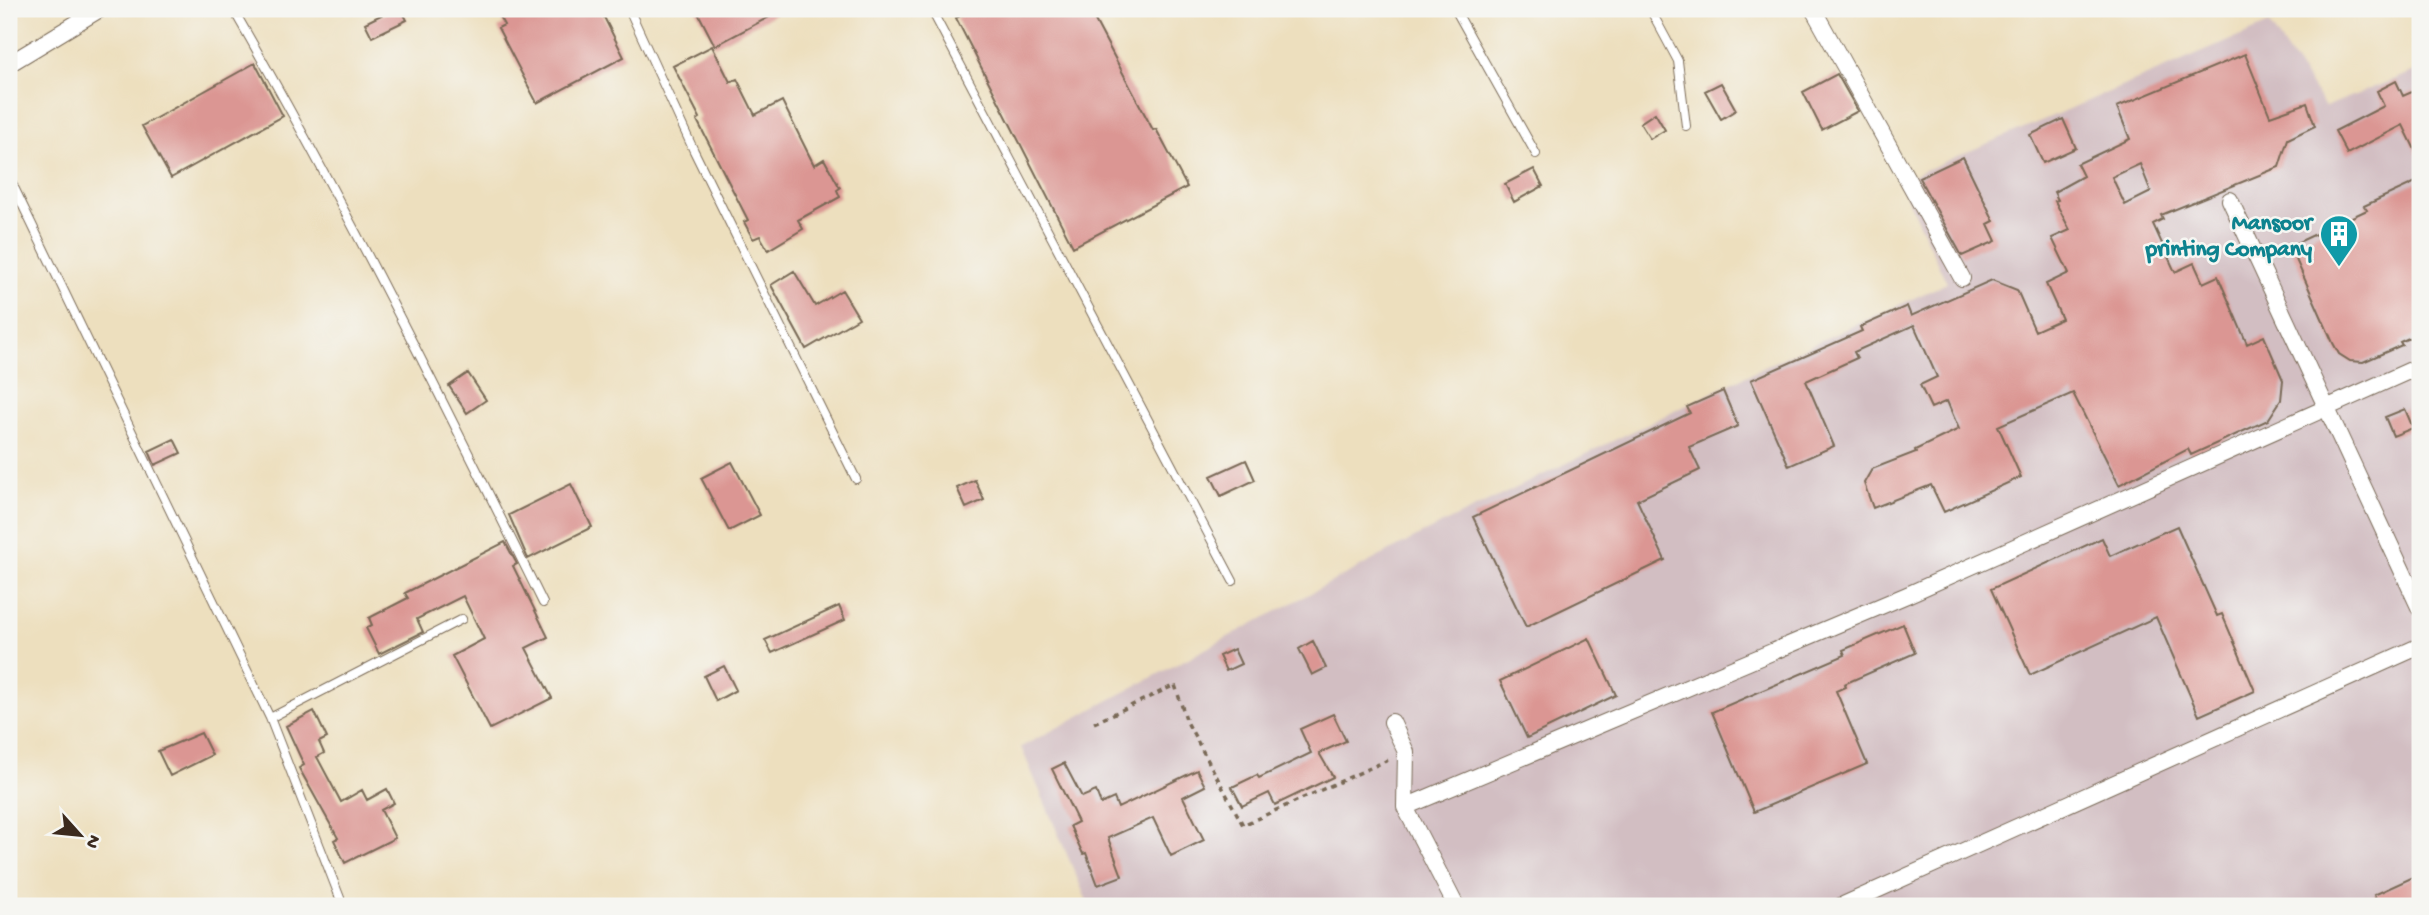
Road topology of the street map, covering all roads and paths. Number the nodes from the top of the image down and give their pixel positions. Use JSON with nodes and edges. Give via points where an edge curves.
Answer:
{"nodes":[{"id":1,"x":100,"y":9,"type":"edge"},
{"id":2,"x":233,"y":9,"type":"edge"},
{"id":3,"x":629,"y":9,"type":"edge"},
{"id":4,"x":931,"y":9,"type":"edge"},
{"id":5,"x":1455,"y":9,"type":"edge"},
{"id":6,"x":1650,"y":9,"type":"edge"},
{"id":7,"x":1812,"y":9,"type":"edge"},
{"id":8,"x":9,"y":64,"type":"edge"},
{"id":9,"x":1686,"y":126,"type":"dead end"},
{"id":10,"x":1536,"y":154,"type":"dead end"},
{"id":11,"x":9,"y":177,"type":"edge"},
{"id":12,"x":2230,"y":200,"type":"dead end"},
{"id":13,"x":1962,"y":278,"type":"dead end"},
{"id":14,"x":2420,"y":366,"type":"edge"},
{"id":15,"x":2327,"y":406,"type":"junction"},
{"id":16,"x":856,"y":479,"type":"dead end"},
{"id":17,"x":1233,"y":581,"type":"dead end"},
{"id":18,"x":543,"y":603,"type":"dead end"},
{"id":19,"x":2420,"y":609,"type":"edge"},
{"id":20,"x":462,"y":619,"type":"dead end"},
{"id":21,"x":2420,"y":646,"type":"edge"},
{"id":22,"x":270,"y":718,"type":"junction"},
{"id":23,"x":1392,"y":722,"type":"dead end"},
{"id":24,"x":1094,"y":723,"type":"dead end"},
{"id":25,"x":1406,"y":752,"type":"junction"},
{"id":26,"x":1405,"y":807,"type":"junction"},
{"id":27,"x":340,"y":898,"type":"dead end"},
{"id":28,"x":1456,"y":906,"type":"edge"},
{"id":29,"x":1840,"y":906,"type":"edge"}],
"edges":[{"from":1,"to":8,"type":"street"},
{"from":2,"to":18,"type":"lane","via":[[300,124]]},
{"from":3,"to":16,"type":"lane"},
{"from":4,"to":17,"type":"lane"},
{"from":5,"to":10,"type":"lane"},
{"from":6,"to":9,"type":"lane","via":[[1678,61]]},
{"from":7,"to":13,"type":"street"},
{"from":11,"to":22,"type":"lane"},
{"from":12,"to":15,"type":"street"},
{"from":14,"to":15,"type":"street"},
{"from":15,"to":19,"type":"street"},
{"from":15,"to":26,"type":"street","via":[[1907,595]]},
{"from":20,"to":22,"type":"lane"},
{"from":21,"to":29,"type":"street"},
{"from":22,"to":27,"type":"lane"},
{"from":23,"to":25,"type":"street"},
{"from":24,"to":25,"type":"path","via":[[1175,685],[1187,722],[1243,825]]},
{"from":25,"to":26,"type":"street"},
{"from":26,"to":28,"type":"street"}]}
